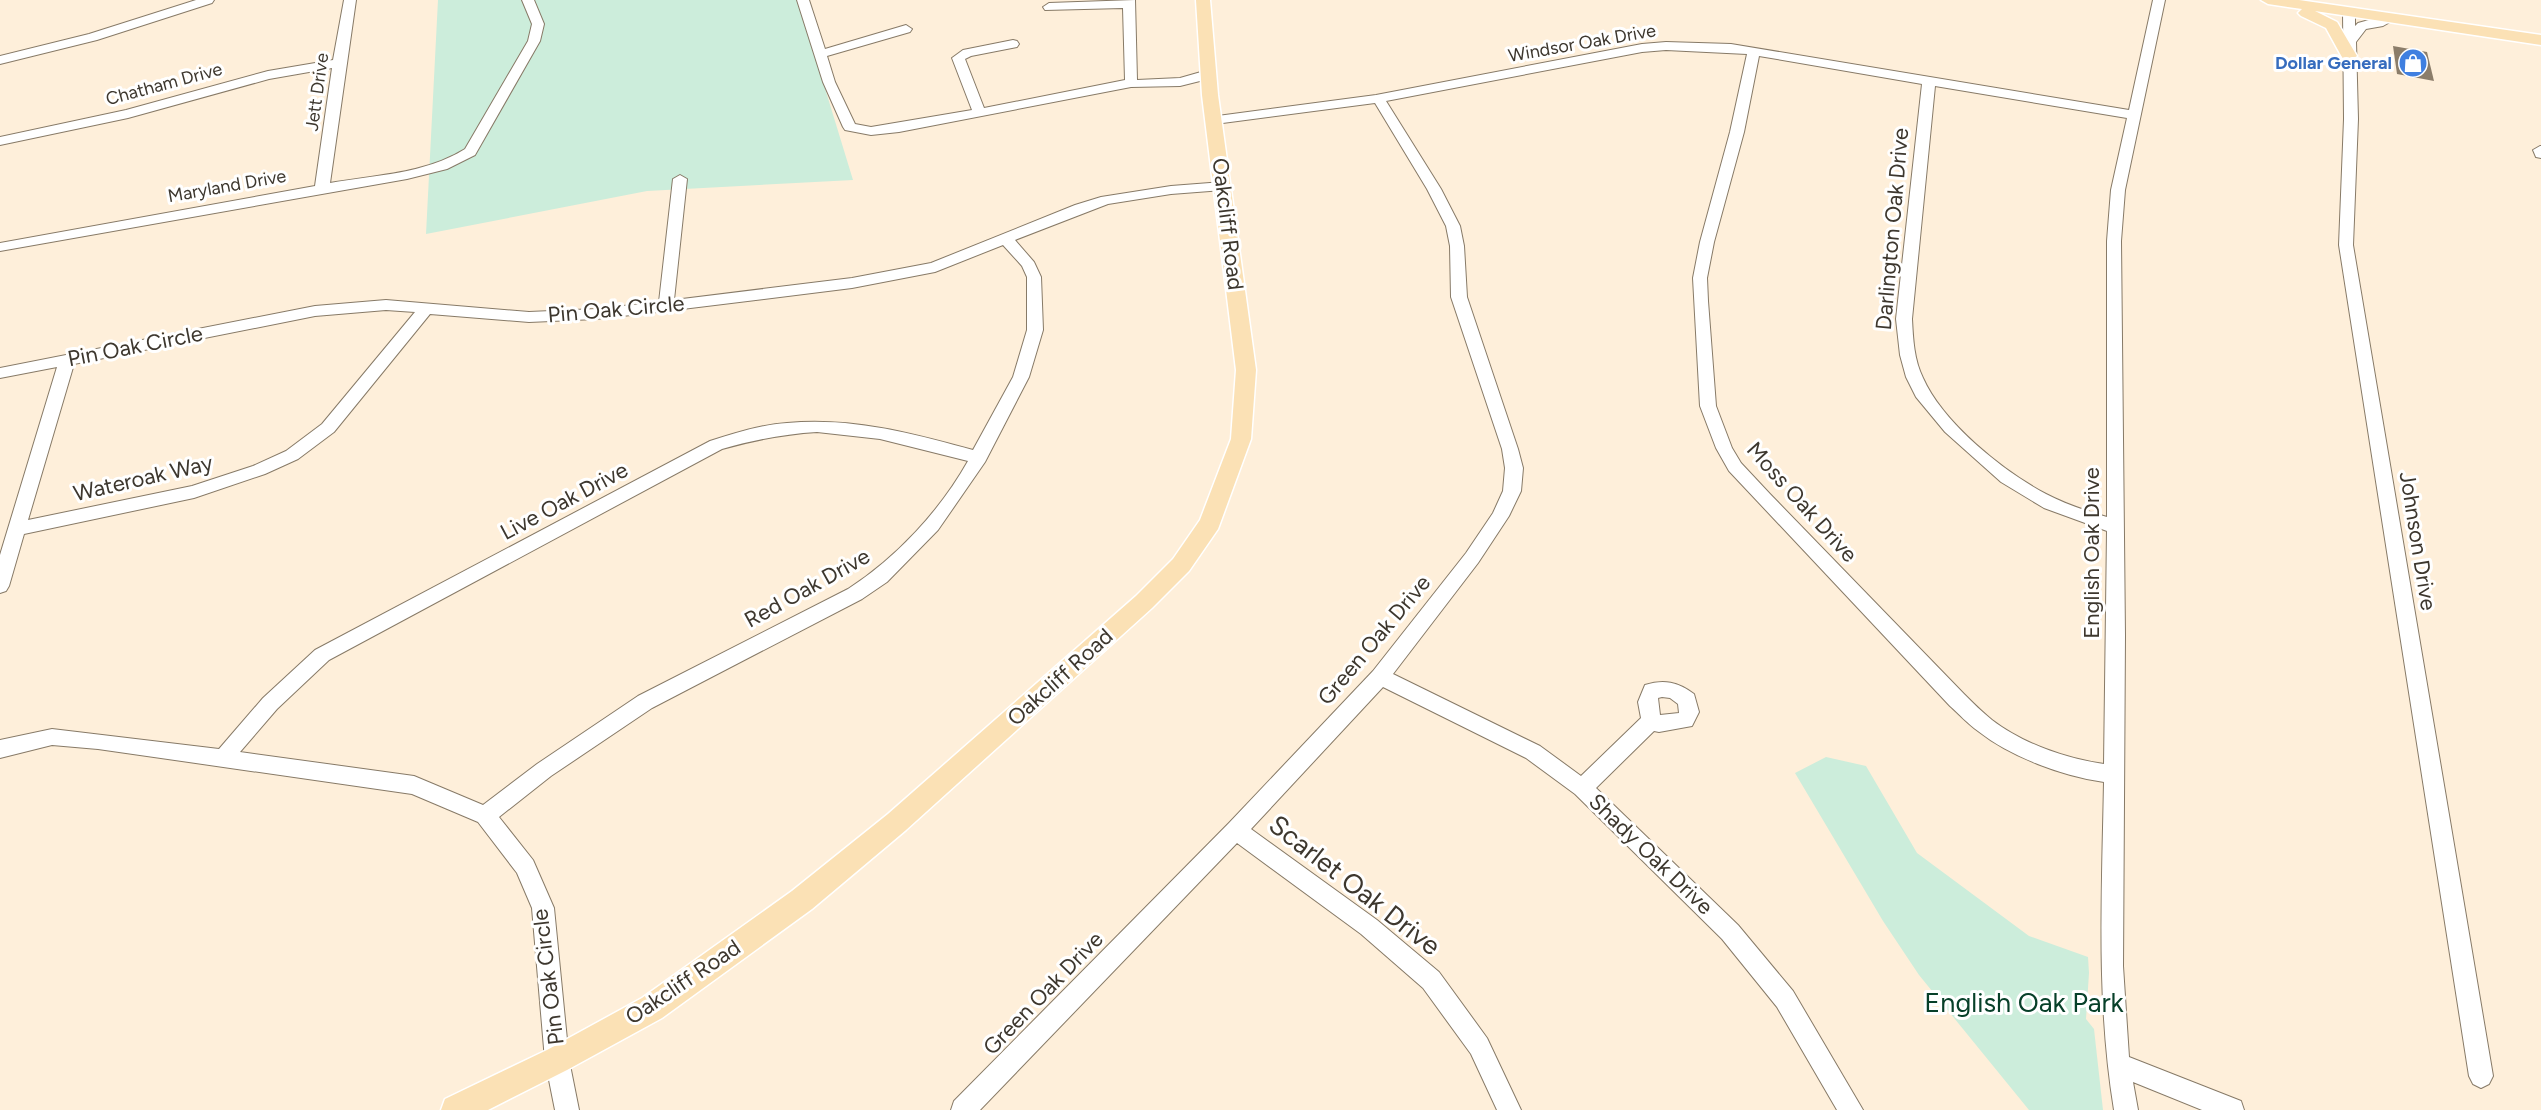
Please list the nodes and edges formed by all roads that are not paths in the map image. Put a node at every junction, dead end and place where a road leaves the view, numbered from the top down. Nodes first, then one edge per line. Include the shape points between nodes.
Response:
1 (208, 0) edge
2 (350, 0) edge
3 (528, 0) edge
4 (803, 0) edge
5 (1203, 0) edge
6 (2159, 0) edge
7 (2261, 0) edge
8 (2268, 0) edge
9 (1129, 2) edge
10 (1049, 7) dead end
11 (2349, 12) junction
12 (2396, 19) junction
13 (906, 29) dead end
14 (2541, 40) edge
15 (1013, 44) dead end
16 (2541, 47) edge
17 (2349, 50) junction
18 (1754, 52) junction
19 (821, 54) junction
20 (0, 60) edge
21 (339, 63) junction
22 (1208, 74) junction
23 (1929, 80) junction
24 (1131, 83) junction
25 (1379, 99) junction
26 (979, 112) junction
27 (2133, 115) junction
28 (1215, 120) junction
29 (0, 141) edge
30 (680, 178) dead end
31 (1223, 186) junction
32 (322, 189) junction
33 (1005, 238) junction
34 (0, 247) edge
35 (666, 306) junction
36 (426, 309) junction
37 (67, 359) junction
38 (0, 373) edge
39 (979, 458) junction
40 (2114, 526) junction
41 (17, 530) junction
42 (0, 586) edge
43 (1380, 677) junction
44 (1652, 720) dead end
45 (0, 749) edge
46 (224, 759) junction
47 (2113, 774) junction
48 (1582, 788) junction
49 (485, 816) junction
50 (1236, 830) junction
51 (557, 1060) junction
52 (2118, 1064) junction
53 (2481, 1076) dead end
54 (456, 1110) edge
55 (567, 1110) edge
56 (963, 1110) edge
57 (1508, 1110) edge
58 (1851, 1110) edge
59 (2126, 1110) edge
60 (2232, 1110) edge

1 - 20 street via 93,37
2 - 21 street, Jett Drive
3 - 32 street, Maryland Drive via 538,24 534,41 470,152 449,165
4 - 19 street
5 - 22 main road, Oakcliff Road
6 - 27 street, English Oak Drive
7 - 17 main road via 2314,15 2332,25
8 - 11 main road
9 - 10 street
9 - 24 street
11 - 12 main road
11 - 17 street, Johnson Drive
12 - 14 main road
12 - 16 main road via 2418,28
12 - 17 street via 2362,26
13 - 19 street
15 - 26 street via 958,58
17 - 53 street, Johnson Drive via 2351,119 2346,245
18 - 23 street, Windsor Oak Drive
18 - 25 street, Windsor Oak Drive via 1703,46 1642,48
18 - 47 street, Moss Oak Drive via 1700,278 1708,406 1724,448 1735,467 1764,498 1986,726 2064,763
19 - 26 street via 850,127 871,131 899,128
21 - 29 street, Chatham Drive via 257,78 128,114
21 - 32 street, Jett Drive
22 - 24 street via 1149,84
22 - 28 main road, Oakcliff Road
23 - 27 street, Windsor Oak Drive
23 - 40 street, Darlington Oak Drive via 1904,319 1905,351 1914,380 1936,411 1998,469 2038,498 2070,513
24 - 26 street
25 - 28 street, Windsor Oak Drive
25 - 43 street, Green Oak Drive via 1453,226 1459,297 1514,468 1512,491 1500,516
27 - 40 street, English Oak Drive via 2118,190 2114,241
28 - 31 main road, Oakcliff Road
30 - 35 street
31 - 33 street, Pin Oak Circle via 1106,200
31 - 51 main road, Oakcliff Road via 1246,370 1242,429 1210,523 1181,565 897,822 802,900 652,1008
32 - 34 street, Maryland Drive
33 - 35 street, Pin Oak Circle via 935,267 891,276
33 - 39 street, Red Oak Drive via 1029,265 1034,277 1035,330 1021,377
35 - 36 street, Pin Oak Circle via 529,317
36 - 37 street, Pin Oak Circle via 386,305 315,311
36 - 41 street, Wateroak Way via 328,428 292,455 194,492
37 - 38 street, Pin Oak Circle
37 - 41 street
39 - 46 street, Live Oak Drive via 909,438 830,425 769,430 717,445 322,655 253,719
39 - 49 street, Red Oak Drive via 932,525 881,577 645,702 544,770
40 - 47 street, English Oak Drive
41 - 42 street
43 - 48 street, Shady Oak Drive via 1533,752
43 - 50 street, Green Oak Drive
44 - 48 street
45 - 46 street, Pin Oak Circle via 52,737
46 - 49 street, Pin Oak Circle via 414,785
47 - 52 street, English Oak Drive via 2112,966
48 - 58 street, Shady Oak Drive via 1730,932 1785,999
49 - 51 street, Pin Oak Circle via 525,867 543,908
50 - 56 street, Green Oak Drive
50 - 57 street, Scarlet Oak Drive via 1369,927 1431,980 1479,1046
51 - 54 main road, Oakcliff Road
51 - 55 street, Pin Oak Circle
52 - 59 street, English Oak Drive
52 - 60 street

